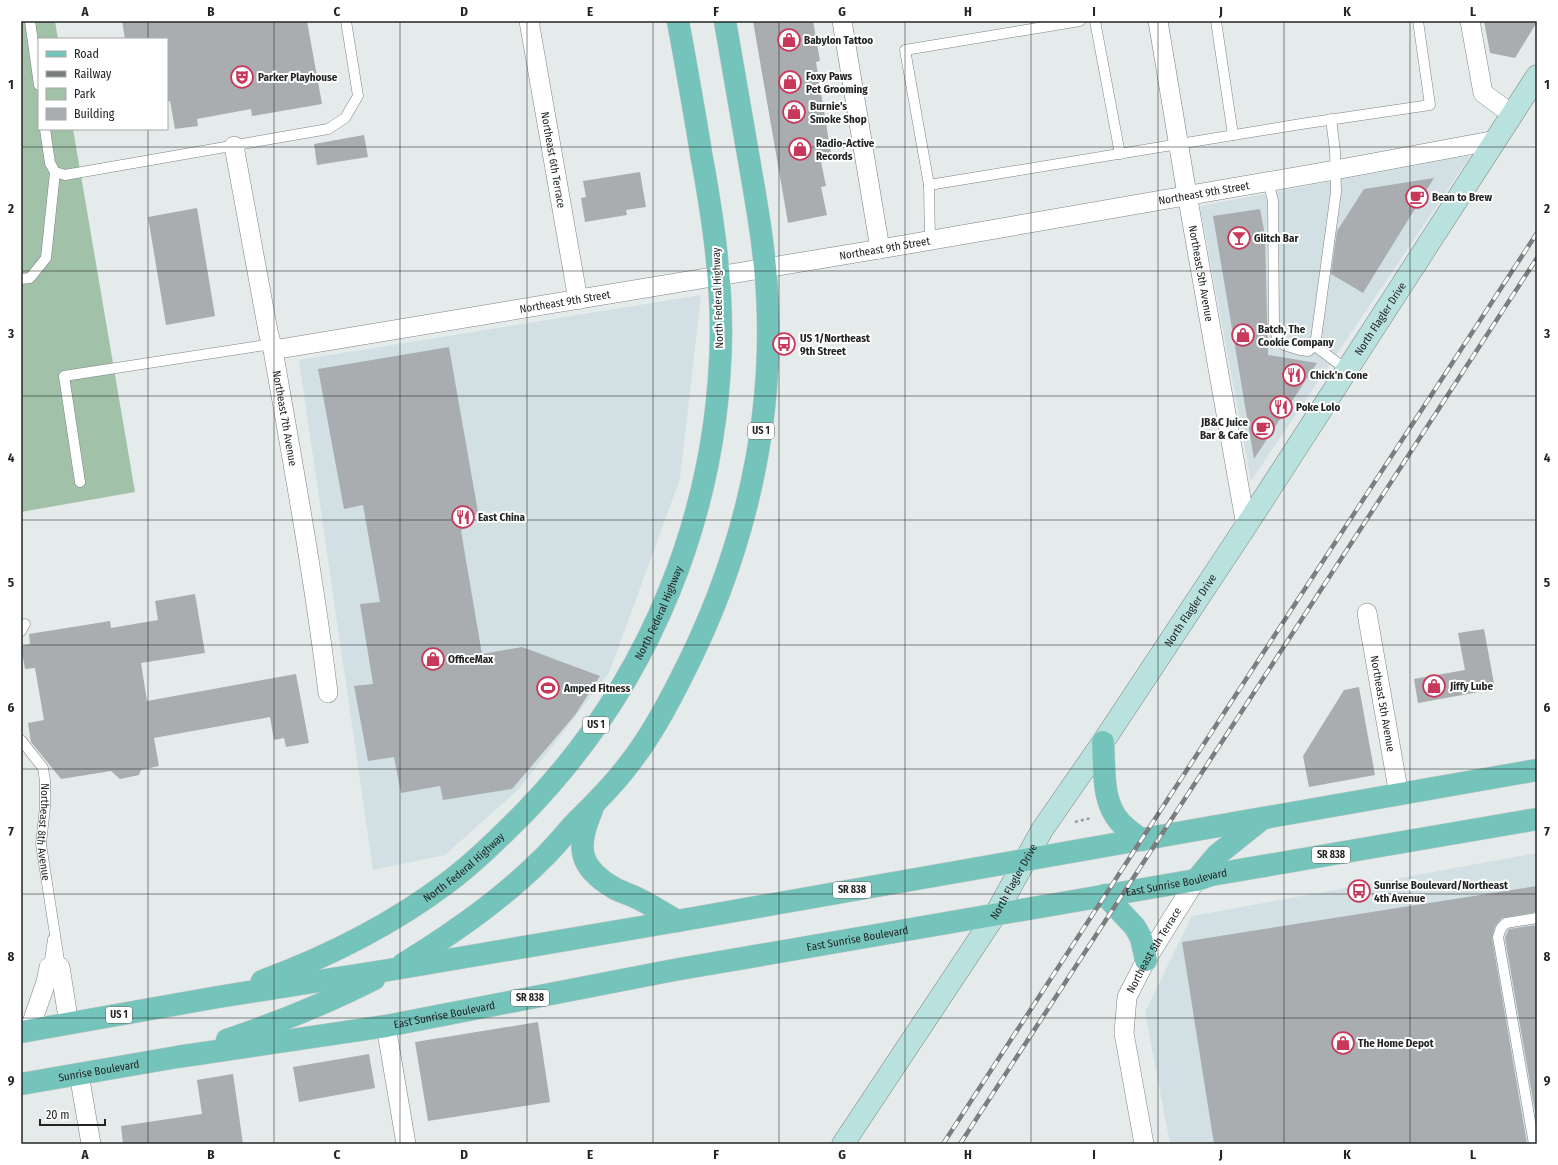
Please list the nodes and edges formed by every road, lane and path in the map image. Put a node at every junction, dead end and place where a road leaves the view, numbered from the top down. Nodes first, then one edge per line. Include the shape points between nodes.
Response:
1 (30, 21) edge
2 (346, 21) edge
3 (529, 21) edge
4 (678, 21) edge
5 (725, 21) edge
6 (842, 21) edge
7 (1080, 21) edge
8 (1094, 21) edge
9 (1158, 21) edge
10 (1216, 21) edge
11 (1418, 21) edge
12 (1470, 21) edge
13 (1537, 76) edge
14 (38, 78) edge
15 (1513, 115) junction
16 (1331, 119) junction
17 (45, 130) edge
18 (1233, 135) junction
19 (1496, 140) junction
20 (1178, 144) junction
21 (234, 146) junction
22 (1120, 154) junction
23 (1335, 170) junction
24 (55, 172) junction
25 (1268, 181) junction
26 (929, 185) junction
27 (1187, 194) junction
28 (930, 240) junction
29 (880, 249) junction
30 (765, 268) junction
31 (719, 275) junction
32 (21, 279) edge
33 (578, 300) junction
34 (1315, 346) junction
35 (273, 347) junction
36 (1347, 370) junction
37 (80, 482) dead end
38 (1246, 526) junction
39 (1367, 613) dead end
40 (328, 693) dead end
41 (21, 740) edge
42 (1103, 742) junction
43 (1537, 770) edge
44 (1400, 795) junction
45 (595, 803) junction
46 (1093, 817) dead end
47 (1537, 818) edge
48 (1263, 819) junction
49 (1072, 822) dead end
50 (1142, 840) junction
51 (1026, 860) junction
52 (1196, 880) junction
53 (1105, 896) junction
54 (995, 915) junction
55 (1537, 918) edge
56 (677, 921) junction
57 (1146, 960) junction
58 (54, 967) junction
59 (395, 969) junction
60 (218, 997) junction
61 (69, 1024) junction
62 (386, 1026) junction
63 (25, 1031) edge
64 (177, 1058) junction
65 (79, 1074) junction
66 (21, 1084) edge
67 (1533, 1119) edge
68 (91, 1144) edge
69 (406, 1144) edge
70 (843, 1144) edge
71 (1144, 1144) edge
72 (1534, 1144) edge

1 - 14 lane
2 - 21 lane via 358,96 345,118 328,129
3 - 33 street, Northeast 6th Terrace
4 - 31 main road, North Federal Highway / US 1 via 714,228
5 - 30 main road, US 1 via 758,212
6 - 29 street
7 - 26 lane via 905,50
8 - 22 lane
9 - 20 street, Northeast 5th Avenue
10 - 18 lane
11 - 16 lane via 1430,105
12 - 15 street via 1483,93
13 - 15 street, North Flagler Drive
15 - 19 street, North Flagler Drive
16 - 18 lane
16 - 23 lane
17 - 24 lane via 50,163
18 - 20 lane
19 - 23 street, Northeast 9th Street
19 - 36 street, North Flagler Drive
20 - 22 lane
20 - 27 street, Northeast 5th Avenue
21 - 24 lane via 65,175
21 - 35 street, Northeast 7th Avenue
22 - 26 lane
23 - 25 street, Northeast 9th Street
23 - 34 lane via 1336,192
24 - 32 lane via 46,258 30,278
25 - 27 street, Northeast 9th Street
25 - 34 lane via 1273,201 1274,328 1277,338 1284,345 1308,351
26 - 28 lane
27 - 28 street, Northeast 9th Street
27 - 38 street, Northeast 5th Avenue
28 - 29 street, Northeast 9th Street
29 - 30 street, Northeast 9th Street
30 - 31 street, Northeast 9th Street
30 - 45 main road, US 1 via 768,315 761,430 754,473 730,563 698,642 653,729 630,764
31 - 33 street, Northeast 9th Street
31 - 60 main road, North Federal Highway / US 1 via 721,332 718,383 713,435 703,486 670,590 638,660 584,743 544,792 499,839 447,882 391,920 338,949
33 - 35 street, Northeast 9th Street
34 - 36 lane
35 - 37 lane via 64,376
35 - 40 street, Northeast 7th Avenue
36 - 38 street, North Flagler Drive
38 - 42 street, North Flagler Drive
39 - 44 street, Northeast 5th Avenue
41 - 58 lane, Northeast 8th Avenue via 43,768 45,781 41,844 54,931
42 - 50 main road via 1106,794 1111,808 1120,822
42 - 51 street, North Flagler Drive via 1042,830
43 - 44 main road, SR 838
44 - 48 main road, SR 838
45 - 56 main road via 581,843 583,858 590,869 614,888
45 - 59 main road, US 1 via 512,887 473,918
46 - 49 path
47 - 52 main road, East Sunrise Boulevard / SR 838 via 1211,875
48 - 50 main road, SR 838
48 - 52 main road via 1217,855
50 - 51 main road, SR 838
51 - 54 street, North Flagler Drive
51 - 56 main road, SR 838
52 - 53 main road, East Sunrise Boulevard / SR 838
52 - 57 street, Northeast 5th Terrace
53 - 54 main road, East Sunrise Boulevard / SR 838
53 - 57 main road via 1135,927 1141,938
54 - 62 main road, East Sunrise Boulevard / SR 838 via 674,970
54 - 70 street, North Flagler Drive
55 - 67 lane via 1506,923 1498,937
56 - 59 main road, SR 838
57 - 71 street, Northeast 5th Terrace via 1127,997 1124,1033
58 - 61 street, Northeast 8th Avenue
58 - 63 street, Northeast 8th Avenue
59 - 60 main road, SR 838
59 - 64 main road via 345,994
60 - 61 main road, US 1
61 - 63 main road, US 1
62 - 64 main road, East Sunrise Boulevard / SR 838
62 - 69 street
64 - 65 main road, Sunrise Boulevard
65 - 66 main road, Sunrise Boulevard
65 - 68 street
67 - 72 lane

